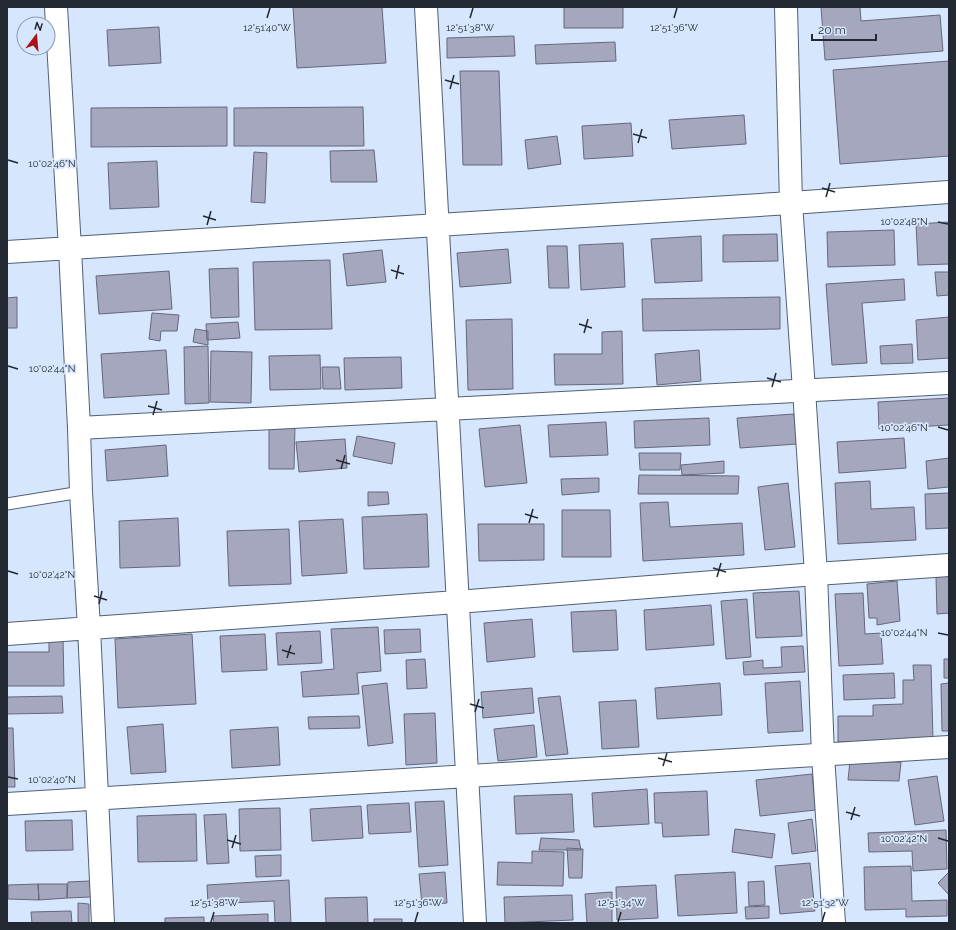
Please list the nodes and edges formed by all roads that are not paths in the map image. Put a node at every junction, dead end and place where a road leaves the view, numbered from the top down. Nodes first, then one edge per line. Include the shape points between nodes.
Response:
1 (56, 7) edge
2 (426, 7) edge
3 (786, 7) edge
4 (949, 192) edge
5 (791, 203) junction
6 (437, 225) junction
7 (70, 249) junction
8 (7, 252) edge
9 (949, 383) edge
10 (804, 390) junction
11 (447, 409) junction
12 (79, 428) junction
13 (81, 492) junction
14 (7, 504) edge
15 (949, 565) edge
16 (816, 574) junction
17 (458, 602) junction
18 (89, 628) junction
19 (7, 634) edge
20 (949, 747) edge
21 (823, 755) junction
22 (467, 776) junction
23 (97, 798) junction
24 (7, 804) edge
25 (103, 923) edge
26 (475, 923) edge
27 (834, 923) edge

1 - 7 street
2 - 6 street
3 - 5 street
4 - 5 street
5 - 6 street
5 - 10 street
6 - 7 street
6 - 11 street
7 - 8 street
7 - 12 street
9 - 10 street
10 - 11 street
10 - 16 street
11 - 12 street
11 - 17 street
12 - 13 street
13 - 14 lane
13 - 18 street
15 - 16 street
16 - 17 street
16 - 21 street
17 - 18 street
17 - 22 street
18 - 19 street
18 - 23 street
20 - 21 street
21 - 22 street
21 - 27 street
22 - 23 street
22 - 26 street
23 - 24 street
23 - 25 street

